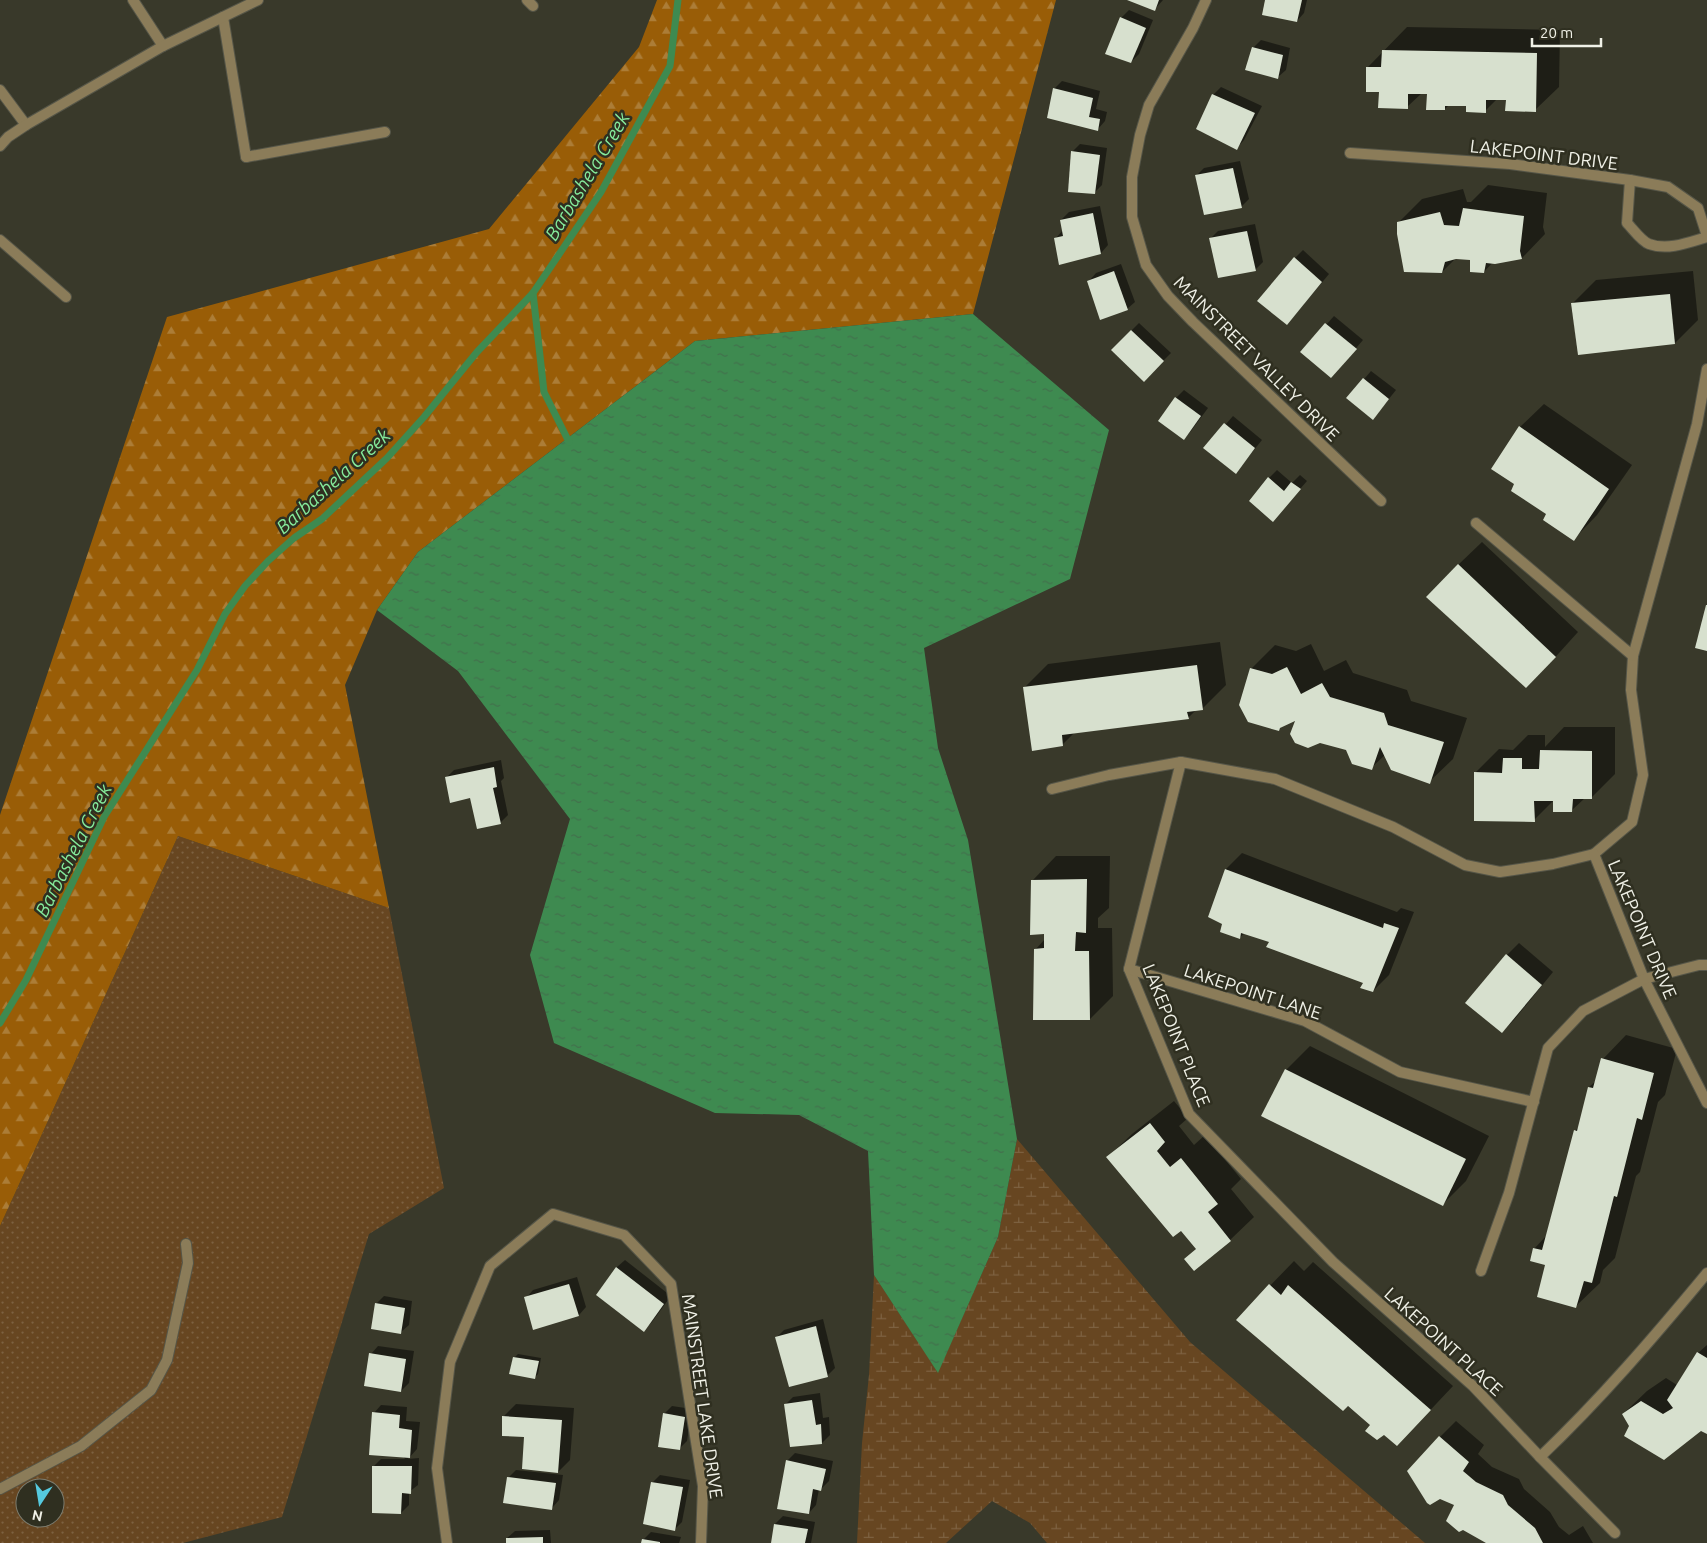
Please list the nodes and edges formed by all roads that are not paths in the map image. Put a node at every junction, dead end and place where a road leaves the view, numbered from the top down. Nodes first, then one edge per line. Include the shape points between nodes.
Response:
1 (133, 0) edge
2 (258, 0) edge
3 (1206, 0) edge
4 (223, 17) junction
5 (163, 46) junction
6 (0, 90) edge
7 (26, 125) junction
8 (386, 132) dead end
9 (0, 146) edge
10 (1350, 153) dead end
11 (1630, 180) junction
12 (1707, 237) edge
13 (0, 240) edge
14 (66, 297) dead end
15 (1707, 369) edge
16 (1704, 406) edge
17 (1381, 502) dead end
18 (1476, 523) dead end
19 (1633, 656) junction
20 (1181, 762) junction
21 (1052, 789) dead end
22 (1594, 854) junction
23 (1707, 965) edge
24 (1129, 969) junction
25 (1644, 979) junction
26 (1534, 1102) junction
27 (1707, 1104) edge
28 (186, 1244) dead end
29 (1481, 1272) dead end
30 (1707, 1273) edge
31 (1540, 1457) junction
32 (0, 1489) edge
33 (1615, 1533) dead end
34 (447, 1543) edge
35 (701, 1543) edge

1 - 5 street
2 - 4 street
3 - 17 street, MAINSTREET VALLEY DRIVE via 1149,105 1140,135 1132,177 1132,217 1146,265 1168,296 1193,322
4 - 5 street
4 - 8 street via 246,157
5 - 7 street
6 - 7 street
7 - 9 street
10 - 11 street, LAKEPOINT DRIVE via 1510,164
11 - 12 street, LAKEPOINT DRIVE via 1668,187 1698,208
11 - 12 street via 1626,223 1648,244 1684,244
13 - 14 street
15 - 16 street, LAKEPOINT DRIVE
16 - 19 street, LAKEPOINT DRIVE
18 - 19 street
19 - 22 street, LAKEPOINT DRIVE via 1631,690 1643,775 1632,822
20 - 21 street
20 - 22 street via 1275,779 1394,827 1465,865 1500,872
20 - 24 street, LAKEPOINT PLACE
22 - 25 street, LAKEPOINT DRIVE
23 - 25 street
24 - 26 street, LAKEPOINT LANE via 1305,1021 1400,1072
24 - 31 street, LAKEPOINT PLACE via 1189,1114 1332,1262 1473,1386
25 - 26 street via 1583,1011 1548,1048
25 - 27 street, LAKEPOINT DRIVE
26 - 29 street via 1509,1193
28 - 32 street via 188,1263 167,1360 151,1390 81,1446
30 - 31 street via 1668,1321
31 - 33 street, LAKEPOINT PLACE
34 - 35 street, MAINSTREET LAKE DRIVE via 437,1468 450,1362 490,1266 553,1214 624,1235 671,1284 703,1486

